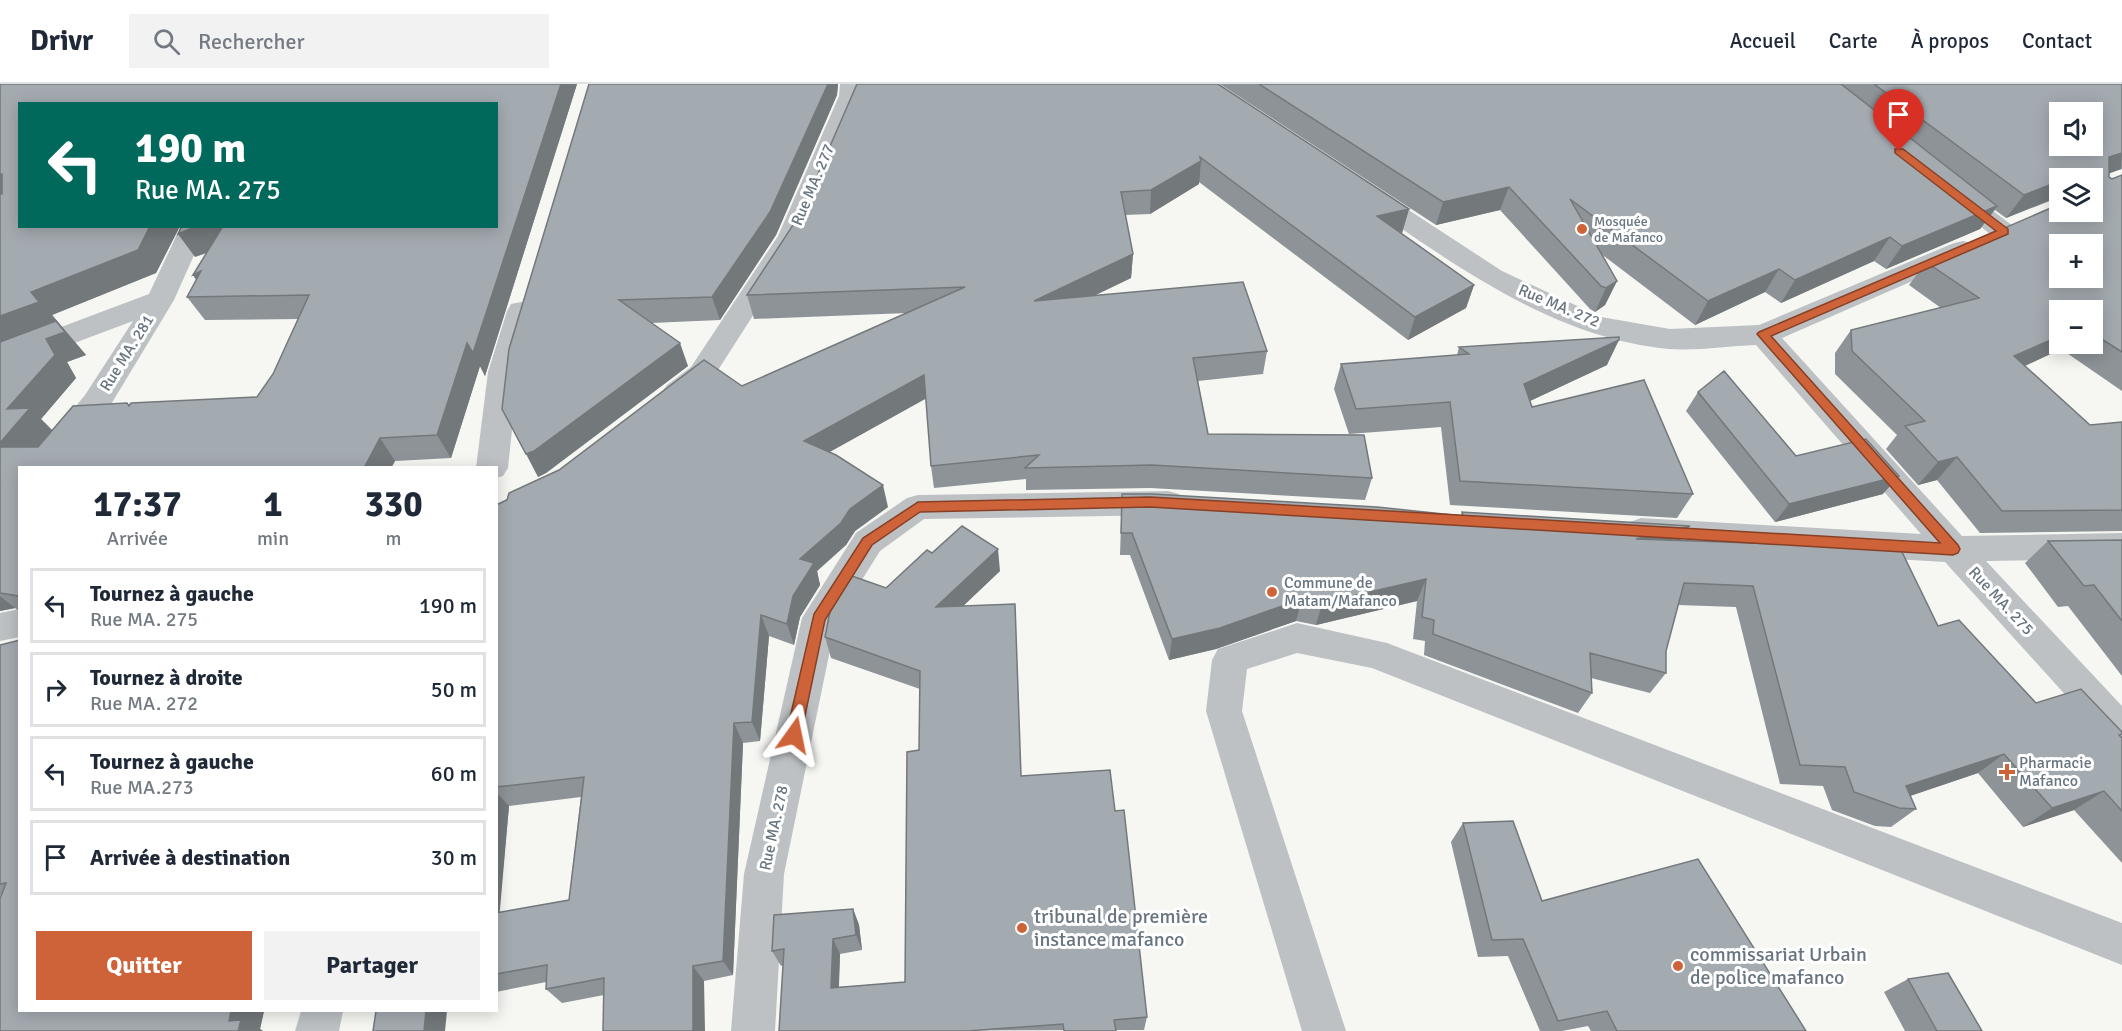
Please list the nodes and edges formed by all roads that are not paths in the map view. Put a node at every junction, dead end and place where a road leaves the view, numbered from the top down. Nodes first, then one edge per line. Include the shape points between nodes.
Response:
1 (851, 84) edge
2 (1931, 176) edge
3 (1346, 180) edge
4 (193, 228) edge
5 (530, 284) edge
6 (160, 300) junction
7 (1763, 334) junction
8 (0, 361) edge
9 (656, 408) edge
10 (43, 466) edge
11 (492, 466) edge
12 (1197, 505) edge
13 (1611, 529) edge
14 (2122, 546) edge
15 (1953, 549) junction
16 (18, 623) edge
17 (0, 627) edge
18 (2122, 730) edge
19 (2122, 944) edge
20 (322, 1012) edge
21 (317, 1031) edge
22 (753, 1031) edge
23 (1324, 1031) edge

1 - 9 street, Rue MA. 277 via 851,96 791,236 701,374
2 - 7 street, Rue MA. 272 via 2013,228
3 - 7 street, Rue MA. 272 via 1492,277 1595,325 1670,339
4 - 6 street, Rue MA. 281
5 - 11 street via 503,372
6 - 8 street
6 - 10 street, Rue MA. 281 via 96,403
7 - 15 street, Rue MA. 275
12 - 22 street, Rue MA. 278 via 1150,502 918,507 867,542 819,618 764,874
13 - 15 street
14 - 15 street
15 - 18 street, Rue MA. 275
16 - 17 street
19 - 23 street via 1375,654 1297,638 1230,660 1224,711
20 - 21 street

